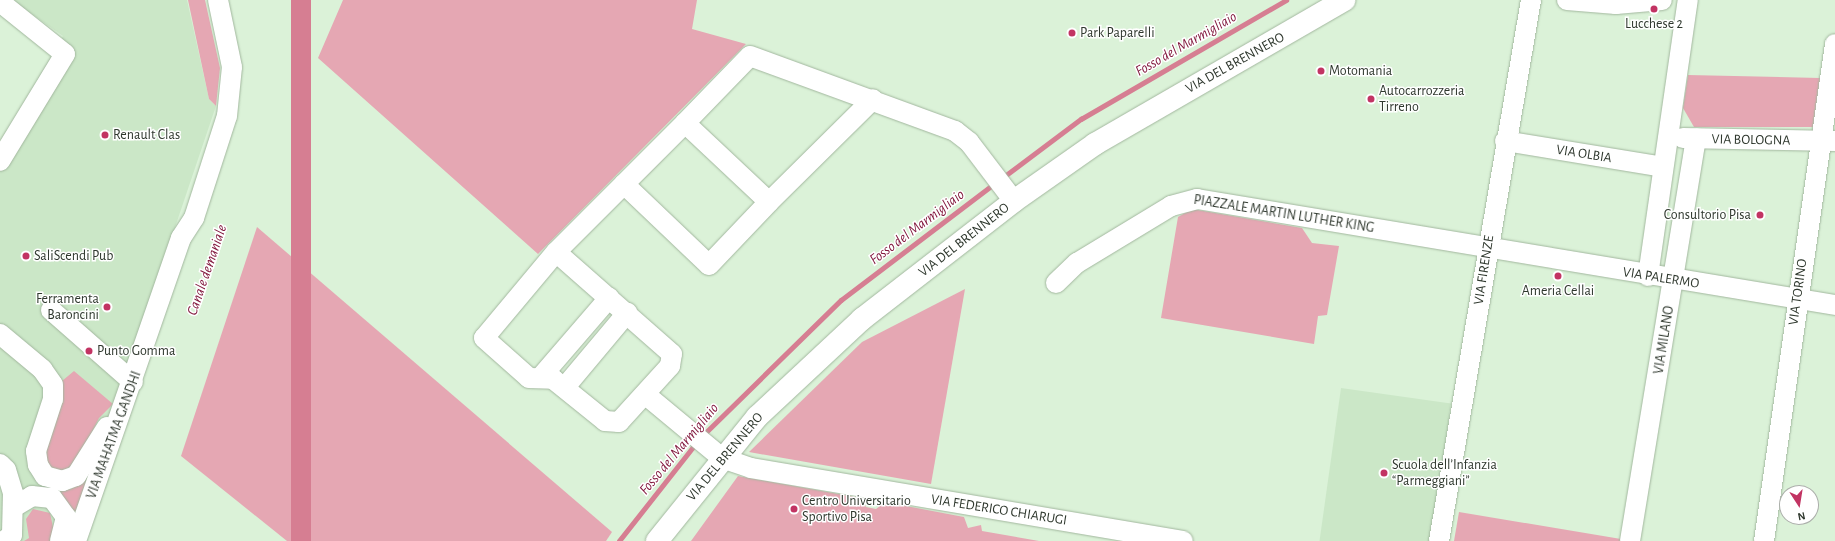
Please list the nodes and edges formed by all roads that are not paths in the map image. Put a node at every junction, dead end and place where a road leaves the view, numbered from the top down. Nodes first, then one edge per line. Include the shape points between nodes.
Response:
1 (218, 0) edge
2 (1531, 0) edge
3 (1568, 0) edge
4 (1662, 0) edge
5 (1688, 0) edge
6 (0, 2) edge
7 (1335, 3) edge
8 (1835, 44) edge
9 (873, 99) junction
10 (685, 123) junction
11 (1668, 138) junction
12 (1696, 138) junction
13 (1505, 141) junction
14 (1828, 141) edge
15 (0, 161) edge
16 (1663, 167) junction
17 (624, 184) junction
18 (1004, 187) junction
19 (770, 202) junction
20 (194, 218) junction
21 (1487, 248) junction
22 (556, 252) junction
23 (1648, 276) junction
24 (1674, 280) junction
25 (1056, 282) dead end
26 (609, 298) junction
27 (1797, 299) junction
28 (1835, 305) edge
29 (51, 310) dead end
30 (627, 313) junction
31 (0, 334) edge
32 (540, 378) junction
33 (133, 382) junction
34 (565, 387) junction
35 (646, 395) junction
36 (122, 414) junction
37 (716, 454) junction
38 (0, 464) edge
39 (14, 507) junction
40 (4, 541) edge
41 (60, 541) edge
42 (76, 541) edge
43 (89, 541) edge
44 (657, 541) edge
45 (1183, 541) edge
46 (1439, 541) edge
47 (1630, 541) edge
48 (1764, 541) edge

1 - 20 street, VIA MAHATMA GANDHI via 230,56 231,95 224,127
2 - 13 street, VIA FIRENZE
3 - 4 street via 1600,4
5 - 11 street
6 - 15 street via 65,54
7 - 18 main road, VIA DEL BRENNERO via 1127,124
8 - 14 street, VIA TORINO
9 - 10 street via 750,56
9 - 18 street via 955,131
9 - 19 street
10 - 17 street
10 - 19 street
11 - 12 street, VIA BOLOGNA
11 - 16 street
12 - 14 street, VIA BOLOGNA
12 - 24 street, VIA MILANO
13 - 16 street, VIA OLBIA
13 - 21 street, VIA FIRENZE
14 - 27 street, VIA TORINO
16 - 23 street
17 - 19 street via 709,265
17 - 22 street
18 - 37 main road, VIA DEL BRENNERO
20 - 33 street, VIA MAHATMA GANDHI via 181,238
20 - 43 street, VIA MAHATMA GANDHI via 193,241
21 - 23 street, VIA PALERMO
21 - 25 street, PIAZZALE MARTIN LUTHER KING via 1186,199 1077,263
21 - 46 street, VIA FIRENZE
22 - 26 street
22 - 32 street via 484,338 529,378
23 - 24 street, VIA PALERMO
24 - 27 street, VIA PALERMO
24 - 47 street, VIA MILANO
26 - 30 street
26 - 32 street
27 - 28 street, VIA PALERMO
27 - 48 street, VIA TORINO
29 - 33 street
30 - 34 street
30 - 35 street via 672,354 670,366
31 - 36 street via 42,369 53,385 53,398 36,451 38,465 45,476 62,481 76,476 102,432
32 - 34 street via 553,379
33 - 36 street, VIA MAHATMA GANDHI
34 - 35 street via 605,421 613,422 626,417
35 - 37 street
36 - 42 street, VIA MAHATMA GANDHI
37 - 44 main road, VIA DEL BRENNERO
37 - 45 street, VIA FEDERICO CHIARUGI via 751,468 808,479
38 - 39 street via 12,484
39 - 40 street via 12,535
39 - 41 street via 32,496 52,498 66,517

